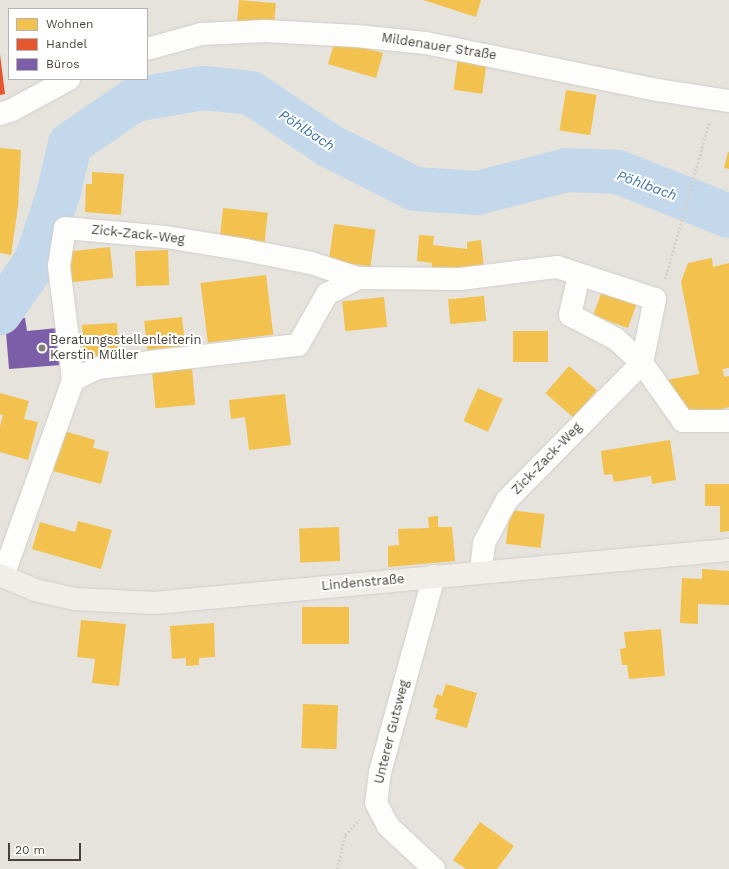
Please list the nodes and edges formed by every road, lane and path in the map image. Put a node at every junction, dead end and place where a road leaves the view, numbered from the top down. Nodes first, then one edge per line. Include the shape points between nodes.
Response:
1 (148, 49) edge
2 (67, 80) edge
3 (722, 99) edge
4 (0, 114) edge
5 (579, 275) junction
6 (358, 278) junction
7 (655, 299) junction
8 (642, 363) junction
9 (73, 380) junction
10 (729, 421) edge
11 (729, 550) edge
12 (481, 572) junction
13 (1, 576) edge
14 (434, 576) junction
15 (376, 803) junction
16 (337, 869) edge
17 (434, 869) edge

1 - 3 street, Mildenauer Straße via 201,34 266,31 356,36 426,43 658,90
2 - 4 street
3 - 7 path via 676,234 667,273
5 - 6 street, Zick-Zack-Weg via 557,268 460,279
5 - 7 street, Zick-Zack-Weg
5 - 8 street via 570,316 616,339
6 - 9 street, Zick-Zack-Weg via 327,294 298,345 98,368
6 - 9 street, Zick-Zack-Weg via 311,263 245,250 166,237 65,228 59,266
7 - 8 street
8 - 10 street via 683,420
8 - 12 street, Zick-Zack-Weg via 507,500 484,543
9 - 13 street, Zick-Zack-Weg
11 - 12 main road, Lindenstraße
12 - 14 main road, Lindenstraße
13 - 14 main road, Lindenstraße via 35,590 75,599 154,603
14 - 15 street, Unterer Gutsweg via 380,772
15 - 16 path via 345,834
15 - 17 street, Unterer Gutsweg via 388,826

